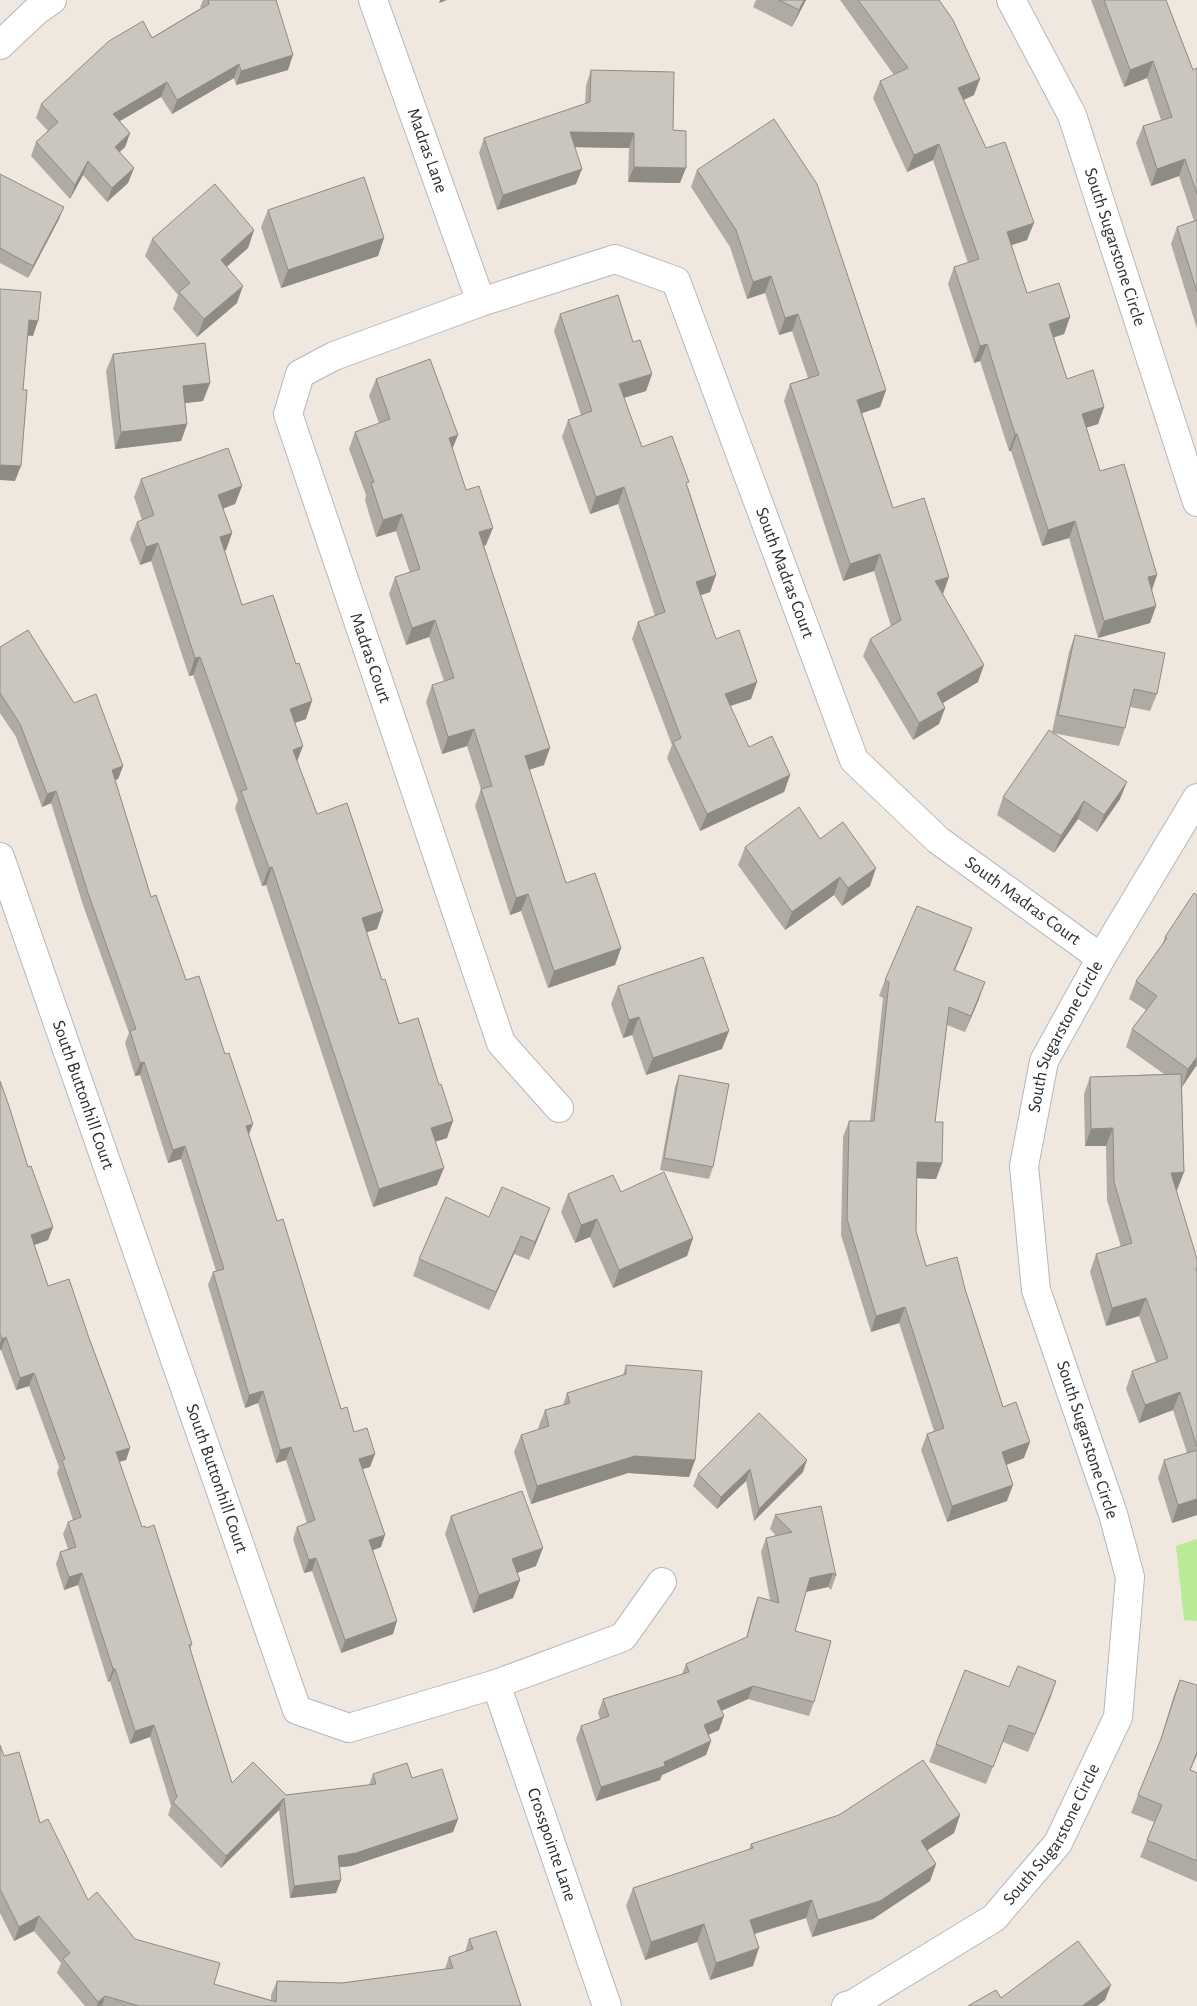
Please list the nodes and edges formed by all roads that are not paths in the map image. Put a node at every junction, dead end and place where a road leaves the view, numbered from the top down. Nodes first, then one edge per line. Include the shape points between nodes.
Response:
1 (52, 0) edge
2 (373, 0) edge
3 (1011, 0) edge
4 (0, 45) edge
5 (481, 302) junction
6 (1197, 502) edge
7 (1197, 798) edge
8 (0, 857) edge
9 (1101, 958) junction
10 (559, 1108) dead end
11 (662, 1582) dead end
12 (496, 1684) junction
13 (851, 2005) edge
14 (607, 2006) edge

1 - 4 street
2 - 5 street, Madras Lane
3 - 6 street, South Sugarstone Circle via 1072,115
5 - 9 street, South Madras Court via 615,259 676,281 854,760 938,840
5 - 10 street, Madras Court via 334,356 300,374 288,414 501,1043
7 - 9 street, South Sugarstone Circle
8 - 12 street, South Buttonhill Court via 297,1710 350,1728
9 - 13 street, South Sugarstone Circle via 1044,1061 1024,1166 1036,1290 1110,1505 1130,1577 1118,1718 1058,1843 994,1918
11 - 12 street, South Buttonhill Court via 623,1637
12 - 14 street, Crosspointe Lane

